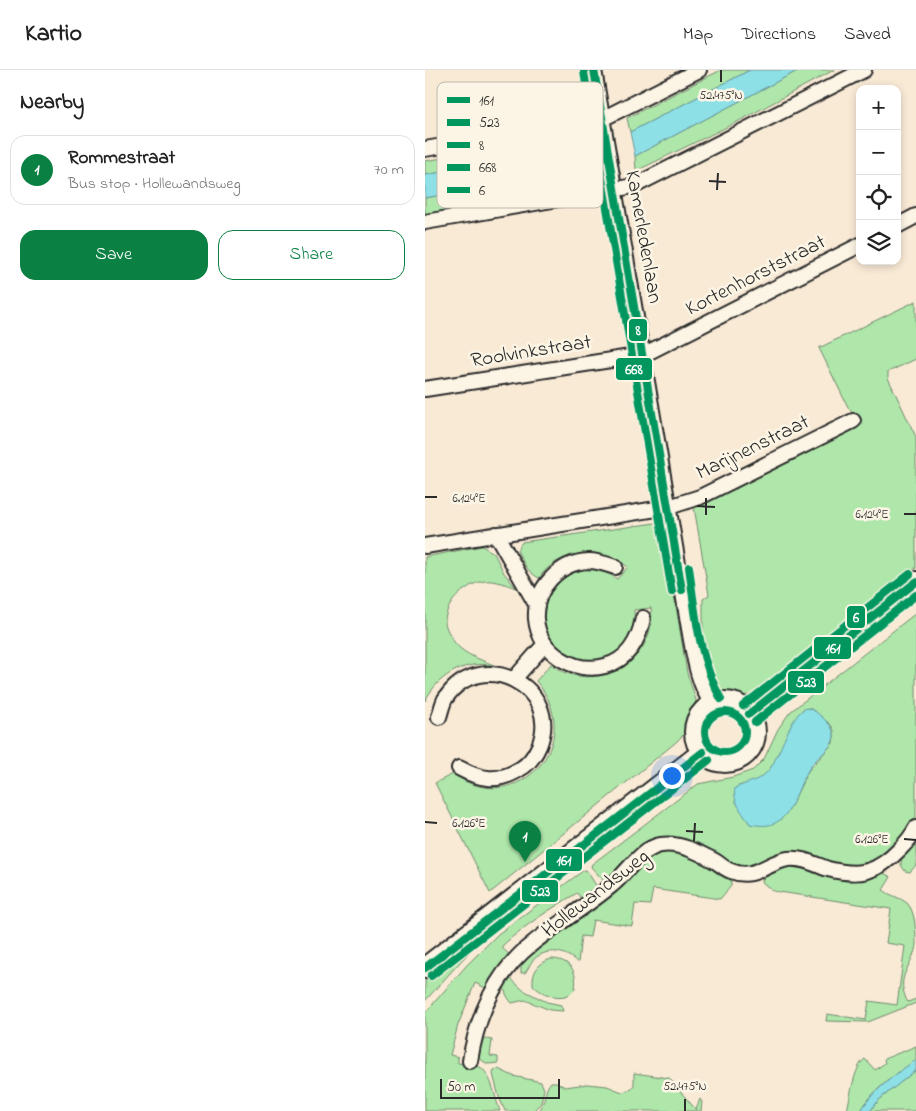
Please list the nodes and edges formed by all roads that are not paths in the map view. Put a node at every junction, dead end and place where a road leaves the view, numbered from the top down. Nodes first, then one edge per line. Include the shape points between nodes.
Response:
1 (699, 70) edge
2 (863, 70) edge
3 (603, 118) edge
4 (603, 124) edge
5 (615, 189) junction
6 (603, 191) edge
7 (506, 208) edge
8 (916, 216) edge
9 (425, 222) edge
10 (901, 224) edge
11 (856, 247) edge
12 (643, 355) junction
13 (425, 389) edge
14 (853, 421) dead end
15 (669, 507) junction
16 (496, 534) junction
17 (425, 546) edge
18 (615, 568) dead end
19 (916, 582) edge
20 (537, 606) junction
21 (643, 618) dead end
22 (545, 644) junction
23 (514, 679) junction
24 (712, 704) junction
25 (749, 714) junction
26 (439, 717) dead end
27 (703, 752) junction
28 (459, 768) dead end
29 (916, 828) edge
30 (425, 968) edge
31 (469, 1061) dead end

1 - 3 street
2 - 5 street via 634,186
4 - 5 street, Kamerledenlaan
5 - 6 street
5 - 12 street, Kamerledenlaan
7 - 9 street
8 - 10 street
11 - 12 street, Kortenhorststraat
12 - 13 street, Roolvinkstraat
12 - 15 street, Kamerledenlaan
14 - 15 street, Marijnenstraat via 699,497
15 - 16 street, Marijnenstraat
15 - 24 street, Kamerledenlaan via 696,664
16 - 17 street, Marijnenstraat
16 - 20 street
18 - 20 street via 590,561 564,568 543,588
19 - 25 main road
20 - 22 street via 538,630
21 - 22 street via 641,630 631,648 617,661 597,668 580,668 567,663
22 - 23 street
23 - 26 street via 497,674 479,674 466,679 444,701
23 - 28 street via 536,699 541,710 542,738 535,754 524,767 496,779 475,776
24 - 25 main road via 732,702
24 - 27 main road via 704,710 695,726 695,736
25 - 27 main road via 754,724 754,735 744,755 721,762
27 - 30 main road
29 - 31 street, Hollewandsweg via 888,860 863,873 843,872 790,858 756,873 742,874 707,856 680,847 667,844 652,848 620,879 533,943 510,966 484,1008

